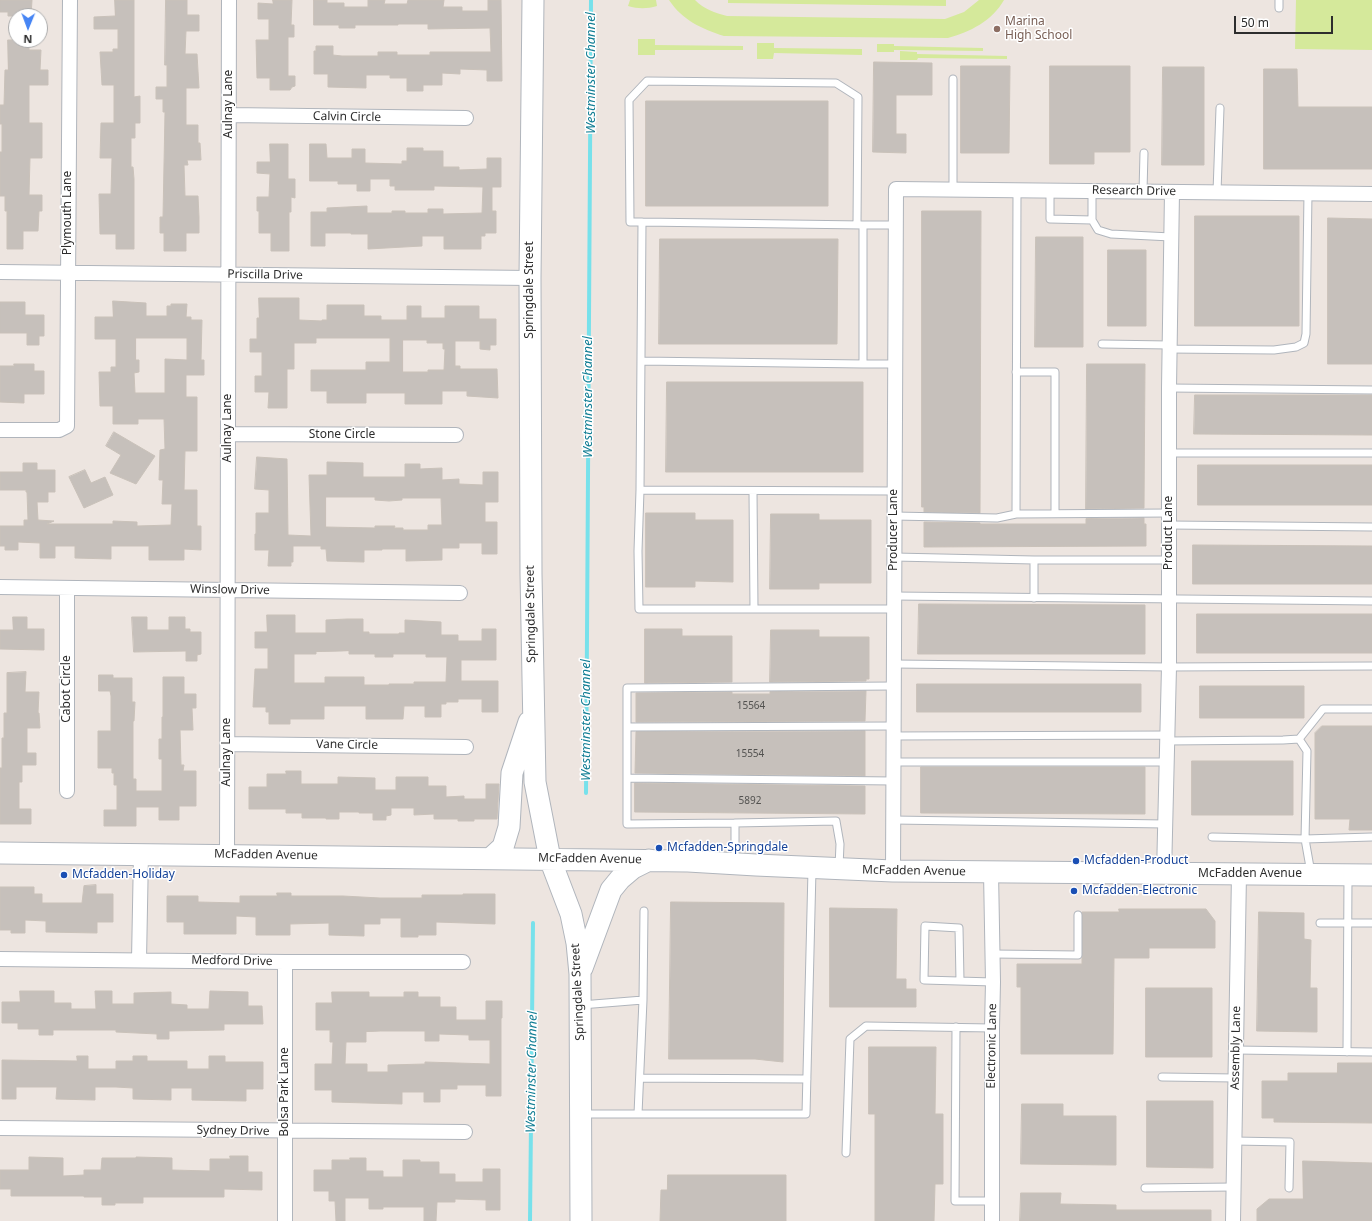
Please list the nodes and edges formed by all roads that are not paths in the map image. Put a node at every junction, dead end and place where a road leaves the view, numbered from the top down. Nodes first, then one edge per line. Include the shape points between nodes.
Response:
1 (70, 0) edge
2 (229, 0) edge
3 (533, 0) edge
4 (1279, 0) edge
5 (1279, 8) dead end
6 (953, 79) dead end
7 (1220, 108) dead end
8 (229, 115) junction
9 (466, 118) dead end
10 (1144, 153) dead end
11 (896, 189) joint
12 (954, 190) junction
13 (1017, 190) junction
14 (1050, 191) junction
15 (1092, 191) junction
16 (1143, 191) junction
17 (1172, 192) junction
18 (1218, 192) junction
19 (1308, 193) junction
20 (1372, 194) edge
21 (1092, 220) junction
22 (642, 222) junction
23 (860, 225) junction
24 (896, 225) junction
25 (1171, 237) junction
26 (0, 272) edge
27 (68, 272) junction
28 (228, 274) junction
29 (530, 278) junction
30 (1102, 344) dead end
31 (1169, 347) junction
32 (641, 361) junction
33 (863, 364) junction
34 (895, 364) junction
35 (1016, 372) junction
36 (1169, 388) junction
37 (1372, 390) edge
38 (0, 430) edge
39 (228, 434) junction
40 (456, 435) dead end
41 (1169, 453) junction
42 (1372, 453) edge
43 (640, 490) junction
44 (753, 491) junction
45 (895, 491) junction
46 (1055, 513) junction
47 (1016, 514) junction
48 (894, 516) junction
49 (1169, 519) junction
50 (1372, 527) edge
51 (894, 557) junction
52 (1034, 560) junction
53 (1169, 560) junction
54 (0, 587) edge
55 (67, 588) junction
56 (227, 590) junction
57 (460, 593) dead end
58 (1034, 598) junction
59 (1169, 599) junction
60 (1372, 601) edge
61 (894, 603) junction
62 (754, 609) junction
63 (894, 664) junction
64 (1372, 666) edge
65 (1169, 667) junction
66 (894, 686) junction
67 (533, 708) junction
68 (1372, 709) edge
69 (627, 727) junction
70 (893, 731) junction
71 (1167, 738) junction
72 (1299, 739) junction
73 (227, 744) junction
74 (466, 747) dead end
75 (893, 762) junction
76 (1166, 762) junction
77 (627, 778) junction
78 (893, 781) junction
79 (67, 791) dead end
80 (893, 820) junction
81 (735, 823) junction
82 (1165, 824) junction
83 (1212, 837) dead end
84 (1372, 837) edge
85 (1305, 839) junction
86 (0, 853) edge
87 (141, 854) junction
88 (227, 855) junction
89 (491, 858) junction
90 (550, 859) junction
91 (649, 860) junction
92 (735, 863) junction
93 (812, 867) junction
94 (839, 869) junction
95 (893, 871) junction
96 (991, 872) junction
97 (1164, 874) junction
98 (1239, 874) junction
99 (1312, 875) junction
100 (1348, 875) junction
101 (1372, 875) edge
102 (644, 911) dead end
103 (1078, 915) dead end
104 (1320, 922) dead end
105 (1348, 923) junction
106 (1372, 923) edge
107 (993, 954) junction
108 (0, 959) edge
109 (138, 960) junction
110 (285, 962) junction
111 (463, 962) dead end
112 (580, 974) junction
113 (960, 981) junction
114 (993, 982) junction
115 (643, 1000) junction
116 (581, 1005) junction
117 (956, 1027) junction
118 (992, 1028) junction
119 (1236, 1050) junction
120 (1347, 1052) junction
121 (1372, 1052) edge
122 (1162, 1077) dead end
123 (640, 1078) junction
124 (1236, 1078) junction
125 (807, 1079) junction
126 (582, 1114) junction
127 (638, 1114) junction
128 (0, 1128) edge
129 (285, 1131) junction
130 (465, 1132) dead end
131 (1234, 1141) junction
132 (846, 1153) dead end
133 (1233, 1187) junction
134 (1145, 1188) dead end
135 (1289, 1188) dead end
136 (992, 1201) junction
137 (285, 1221) edge
138 (581, 1221) edge
139 (992, 1221) edge
140 (1233, 1221) edge

1 - 27 street, Plymouth Lane
2 - 8 street, Aulnay Lane
3 - 29 main road, Springdale Street
4 - 5 lane
6 - 12 lane
7 - 18 lane
8 - 9 street, Calvin Circle
8 - 28 street, Aulnay Lane
10 - 16 lane
11 - 12 street, Research Drive
11 - 24 street, Producer Lane
12 - 13 street, Research Drive
13 - 14 street, Research Drive
13 - 35 lane
14 - 15 street, Research Drive
14 - 21 lane via 1050,219
15 - 16 street, Research Drive
15 - 21 lane
16 - 17 street, Research Drive
17 - 18 street, Research Drive
17 - 25 street, Product Lane
18 - 19 street, Research Drive
19 - 20 street, Research Drive
19 - 31 lane via 1304,343 1296,347 1274,350
21 - 25 lane via 1098,230 1111,234
22 - 23 lane
22 - 23 lane via 630,222 629,100 647,81 836,83 858,97
22 - 32 lane
23 - 24 lane
23 - 33 lane
24 - 34 street, Producer Lane
25 - 31 street, Product Lane
26 - 27 street, Priscilla Drive
27 - 28 street, Priscilla Drive
27 - 38 street, Plymouth Lane via 66,426 58,430
28 - 29 street, Priscilla Drive
28 - 39 street, Aulnay Lane
29 - 67 main road, Springdale Street via 530,566
30 - 31 lane
31 - 36 street, Product Lane
32 - 33 lane
32 - 43 lane
33 - 34 lane
34 - 45 street, Producer Lane
35 - 46 lane via 1055,372
35 - 47 lane
36 - 37 lane
36 - 41 street, Product Lane
39 - 40 street, Stone Circle
39 - 56 street, Aulnay Lane
41 - 42 lane
41 - 49 street, Product Lane
43 - 44 lane
43 - 62 lane via 639,609
44 - 45 lane
44 - 62 lane
45 - 48 street, Producer Lane
46 - 47 lane
46 - 49 lane
47 - 48 lane via 997,518
48 - 51 street, Producer Lane
49 - 50 lane
49 - 53 street, Product Lane
51 - 52 lane
51 - 61 street, Producer Lane
52 - 53 lane
52 - 58 lane
53 - 59 street, Product Lane
54 - 55 street, Winslow Drive
55 - 56 street, Winslow Drive
55 - 79 street, Cabot Circle
56 - 57 street, Winslow Drive
56 - 73 street, Aulnay Lane
58 - 59 lane
58 - 61 lane
59 - 60 lane
59 - 65 street, Product Lane
61 - 62 lane
61 - 63 street, Producer Lane
63 - 65 lane
63 - 66 street, Producer Lane
64 - 65 lane
65 - 71 street, Product Lane
66 - 69 lane via 627,688
66 - 70 street, Producer Lane
67 - 89 main road via 512,773 509,827 503,847
67 - 90 main road, Springdale Street via 535,782
68 - 72 lane via 1323,708
69 - 70 lane
69 - 77 lane
70 - 71 lane
70 - 75 street, Producer Lane
71 - 72 lane
71 - 76 street, Product Lane
72 - 85 lane via 1307,751
73 - 74 street, Vane Circle
73 - 88 street, Aulnay Lane
75 - 76 lane
75 - 78 street, Producer Lane
76 - 82 street, Product Lane
77 - 78 lane
77 - 81 lane via 627,824
78 - 80 street, Producer Lane
80 - 82 lane
80 - 95 street, Producer Lane
81 - 92 lane
81 - 94 lane via 836,821 840,844
82 - 97 street, Product Lane
83 - 85 lane
84 - 85 lane
85 - 99 lane
86 - 87 main road, McFadden Avenue
87 - 88 main road, McFadden Avenue
87 - 109 street
88 - 89 main road, McFadden Avenue
89 - 90 main road, McFadden Avenue
90 - 91 main road, McFadden Avenue
90 - 112 main road, Springdale Street via 571,914
91 - 92 main road, McFadden Avenue
91 - 112 main road via 633,868 611,890
92 - 93 main road, McFadden Avenue
93 - 94 main road, McFadden Avenue
93 - 125 lane
94 - 95 main road, McFadden Avenue
95 - 96 main road, McFadden Avenue
96 - 97 main road, McFadden Avenue
96 - 107 street, Electronic Lane
97 - 98 main road, McFadden Avenue
98 - 99 main road, McFadden Avenue
98 - 119 street, Assembly Lane
99 - 100 main road, McFadden Avenue
100 - 101 main road, McFadden Avenue
100 - 105 lane
102 - 115 lane
103 - 107 lane via 1078,955
104 - 105 lane
105 - 106 lane
105 - 120 lane
107 - 114 street, Electronic Lane
108 - 109 street, Medford Drive
109 - 110 street, Medford Drive
110 - 111 street, Medford Drive
110 - 129 street, Bolsa Park Lane
112 - 116 main road, Springdale Street
113 - 113 lane via 924,980 925,926 959,928
113 - 114 lane
114 - 118 street, Electronic Lane
115 - 116 lane
115 - 123 lane
116 - 126 main road, Springdale Street
117 - 118 lane
117 - 132 lane via 866,1026 850,1039
117 - 136 lane via 955,1201
118 - 136 street, Electronic Lane
119 - 120 lane
119 - 124 street, Assembly Lane
120 - 121 lane
122 - 124 lane
123 - 125 lane
123 - 127 lane
124 - 131 street, Assembly Lane
125 - 127 lane via 806,1114
126 - 127 lane
126 - 138 main road, Springdale Street
128 - 129 street, Sydney Drive
129 - 130 street, Sydney Drive
129 - 137 street, Bolsa Park Lane
131 - 133 street, Assembly Lane
131 - 135 lane via 1290,1142
133 - 134 lane
133 - 140 street, Assembly Lane
136 - 139 street, Electronic Lane

